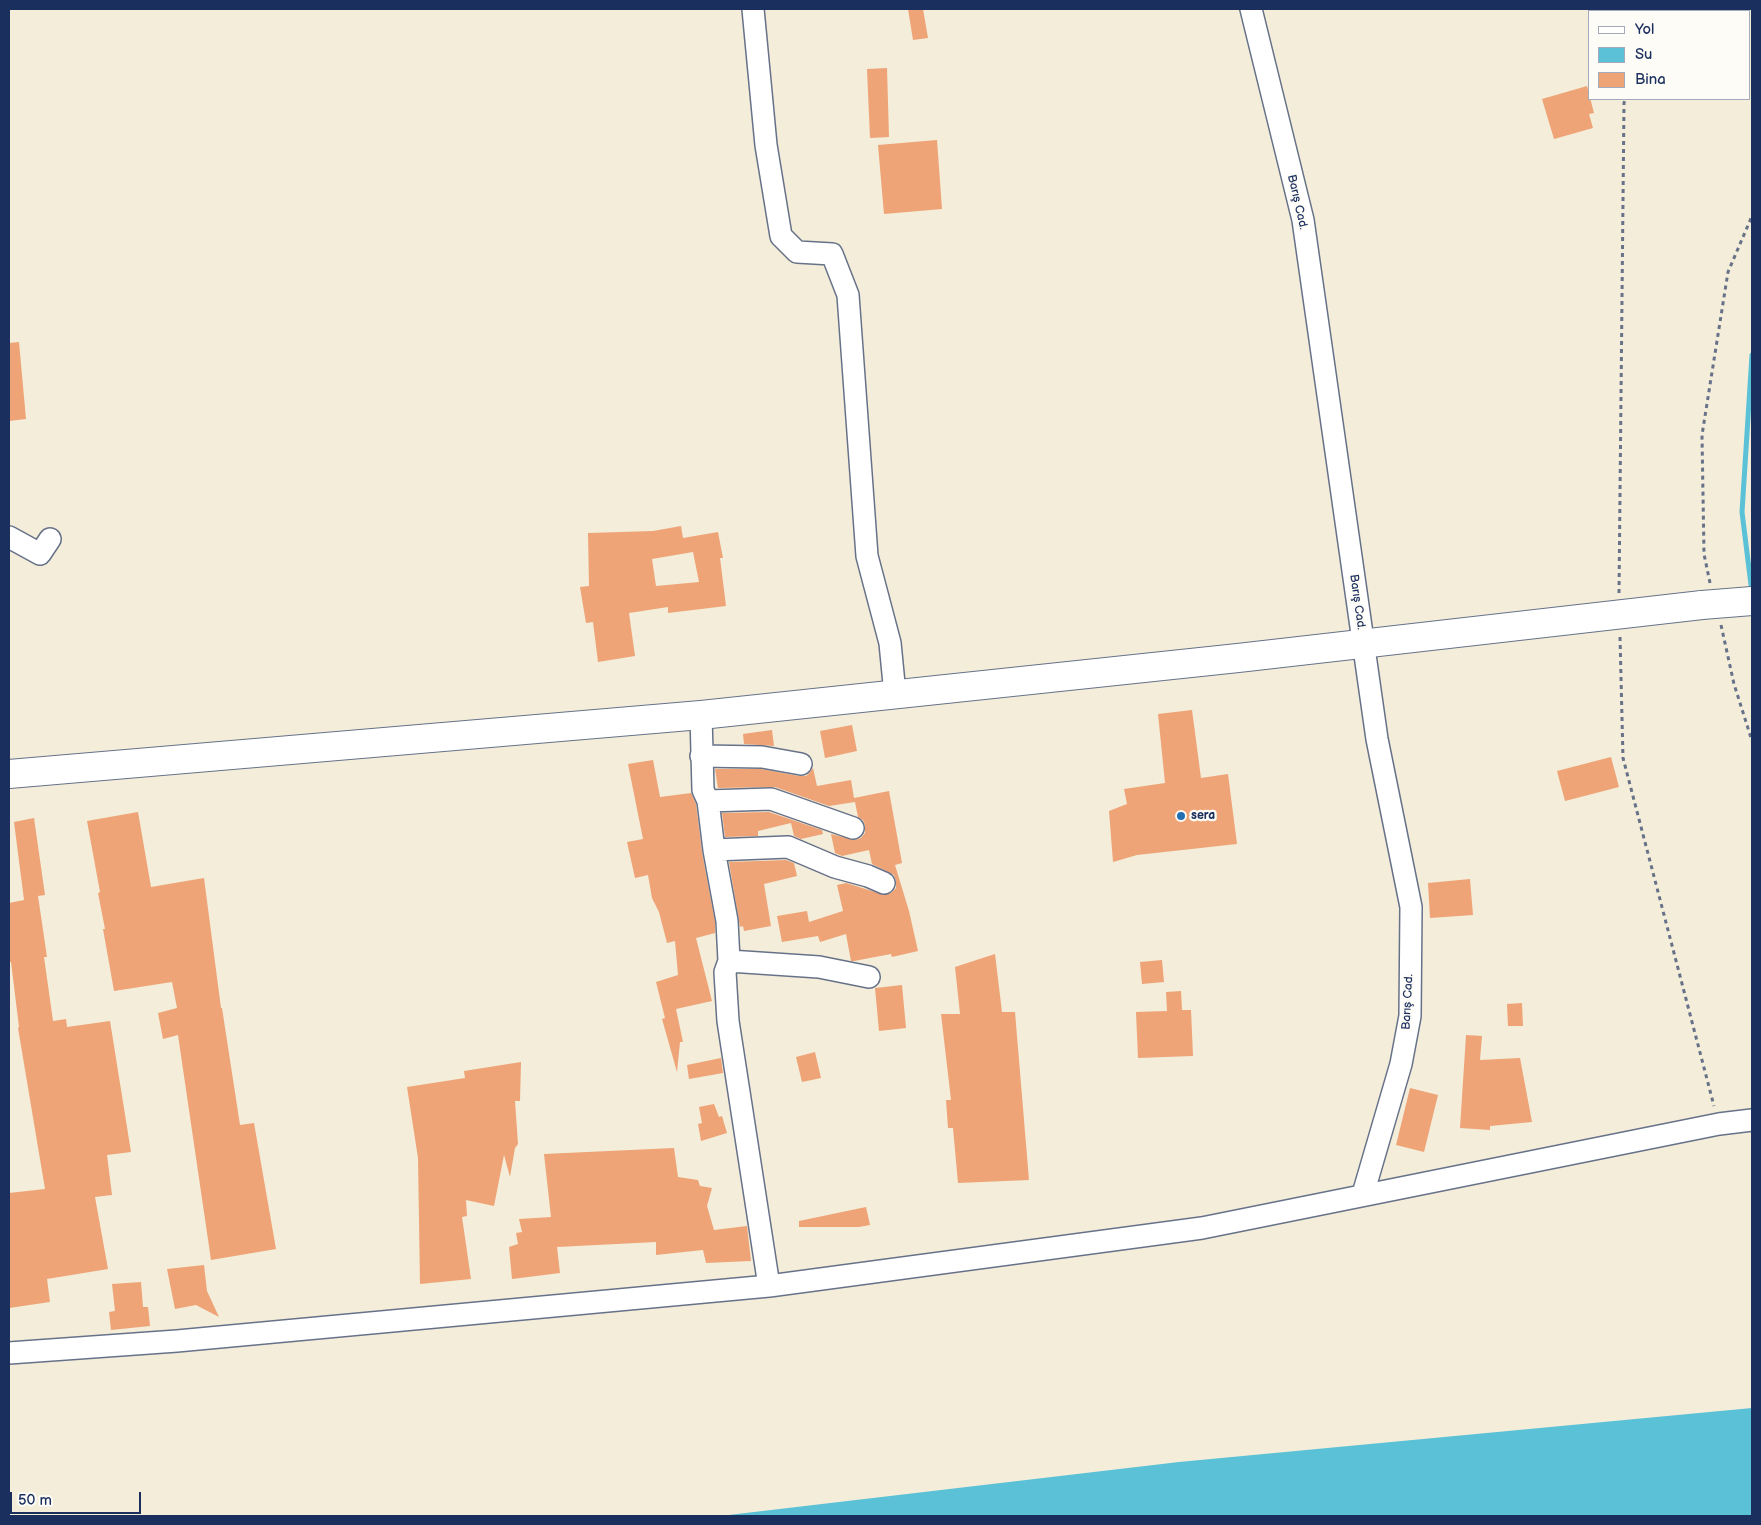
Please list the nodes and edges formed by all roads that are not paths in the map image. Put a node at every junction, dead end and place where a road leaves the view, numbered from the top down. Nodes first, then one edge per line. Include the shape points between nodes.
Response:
1 (753, 9) edge
2 (1251, 9) edge
3 (9, 537) edge
4 (50, 539) dead end
5 (1752, 601) edge
6 (1363, 644) junction
7 (895, 694) junction
8 (701, 715) junction
9 (701, 756) junction
10 (802, 764) dead end
11 (9, 774) edge
12 (708, 801) junction
13 (853, 828) dead end
14 (714, 850) junction
15 (884, 883) dead end
16 (729, 961) junction
17 (869, 977) dead end
18 (1752, 1120) edge
19 (1363, 1194) junction
20 (769, 1286) junction
21 (9, 1353) edge

1 - 7 street via 766,145 781,236 797,252 832,254 848,295 867,556 890,643
2 - 6 street, Barış Cad. via 1303,220
3 - 4 street via 40,554
5 - 6 main road, bridge
6 - 7 main road
6 - 19 street, Barış Cad. via 1377,739 1410,907 1410,1016 1401,1064
7 - 8 main road
8 - 9 street
8 - 11 main road
9 - 10 street via 762,757
9 - 12 street via 703,790
12 - 13 street via 771,799
12 - 14 street
14 - 15 street via 788,847 835,868
14 - 16 street via 727,921
16 - 17 street via 819,967
16 - 20 street via 725,972 728,1021
18 - 19 street
19 - 20 street via 1202,1228
20 - 21 street via 177,1342

